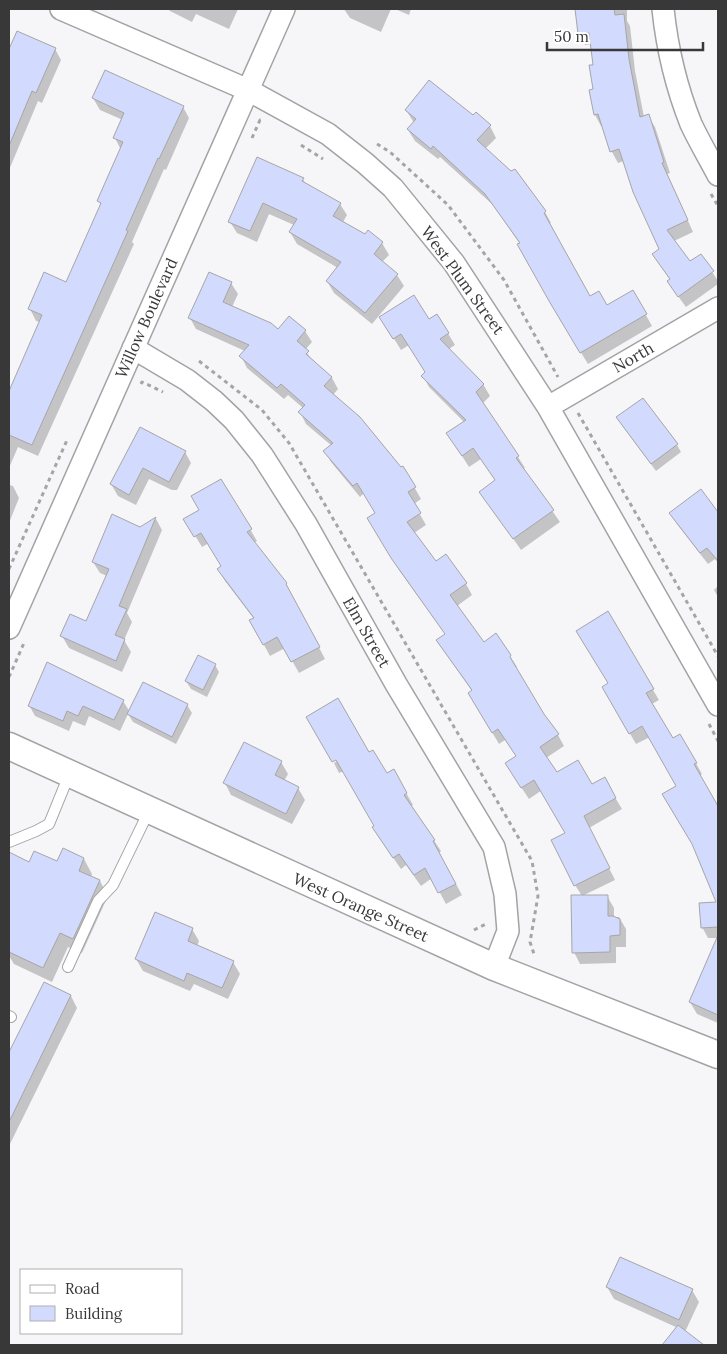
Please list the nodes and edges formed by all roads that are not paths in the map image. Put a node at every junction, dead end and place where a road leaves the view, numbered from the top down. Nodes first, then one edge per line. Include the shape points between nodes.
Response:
1 (62, 9) edge
2 (284, 9) edge
3 (662, 9) edge
4 (248, 90) junction
5 (718, 175) edge
6 (718, 308) edge
7 (133, 348) junction
8 (548, 407) junction
9 (17, 634) edge
10 (718, 705) edge
11 (9, 746) edge
12 (69, 775) junction
13 (149, 811) junction
14 (9, 842) edge
15 (68, 967) dead end
16 (494, 967) junction
17 (718, 1055) edge

1 - 4 street, West Plum Street
2 - 4 street, Willow Boulevard
3 - 5 street via 668,45 691,124
4 - 7 street, Willow Boulevard
4 - 8 street, West Plum Street via 328,134 393,188 454,263
6 - 8 street, North
7 - 9 street, Willow Boulevard
7 - 16 street, Elm Street via 214,401 262,455 306,524 396,684 494,846 505,894 508,931
8 - 10 street, West Plum Street
11 - 12 street, West Orange Street
12 - 13 street, West Orange Street
12 - 14 lane via 49,824
13 - 15 lane via 113,885 98,901
13 - 16 street, West Orange Street
16 - 17 street, West Orange Street

